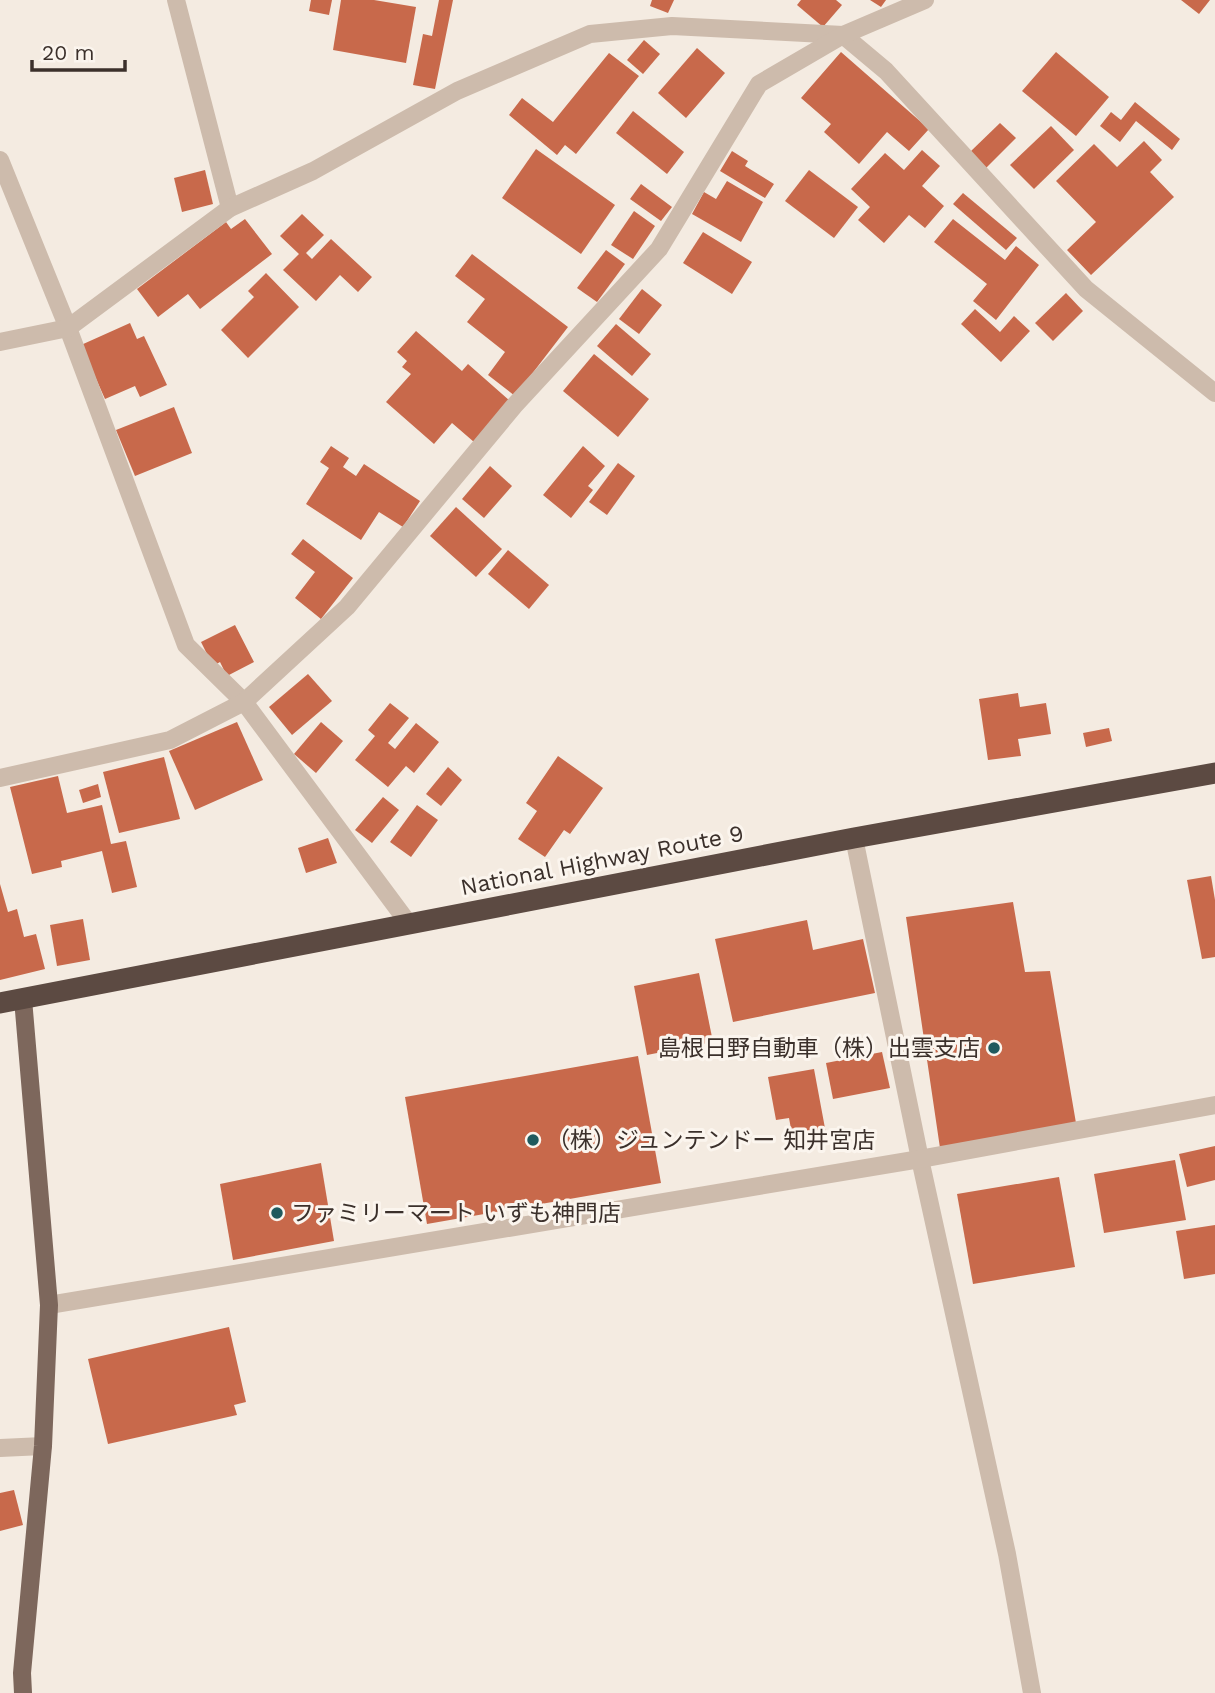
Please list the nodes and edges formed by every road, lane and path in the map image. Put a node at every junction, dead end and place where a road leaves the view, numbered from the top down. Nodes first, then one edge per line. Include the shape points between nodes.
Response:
1 (176, 0) edge
2 (925, 0) edge
3 (844, 35) junction
4 (0, 160) edge
5 (230, 208) junction
6 (68, 328) junction
7 (0, 342) edge
8 (1215, 393) edge
9 (244, 702) junction
10 (1215, 773) edge
11 (0, 778) edge
12 (854, 838) junction
13 (409, 925) junction
14 (23, 999) junction
15 (0, 1003) edge
16 (1215, 1105) edge
17 (920, 1159) junction
18 (48, 1305) junction
19 (43, 1446) junction
20 (0, 1448) edge
21 (23, 1693) edge
22 (1032, 1693) edge

1 - 5 street
2 - 3 street
3 - 5 street via 672,26 590,34 457,91 313,171
3 - 8 street via 886,71 1086,289
3 - 9 street via 759,84 659,249 514,407 347,607
4 - 6 street
5 - 6 street
6 - 7 street
6 - 9 street via 186,645
9 - 11 street via 170,740
9 - 13 street
10 - 12 highway, National Highway Route 9
12 - 13 highway, National Highway Route 9
12 - 17 street
13 - 14 highway, National Highway Route 9
14 - 15 highway, National Highway Route 9
14 - 18 main road
16 - 17 street
17 - 18 street
17 - 22 street via 1007,1554
18 - 19 main road
19 - 20 street
19 - 21 main road

